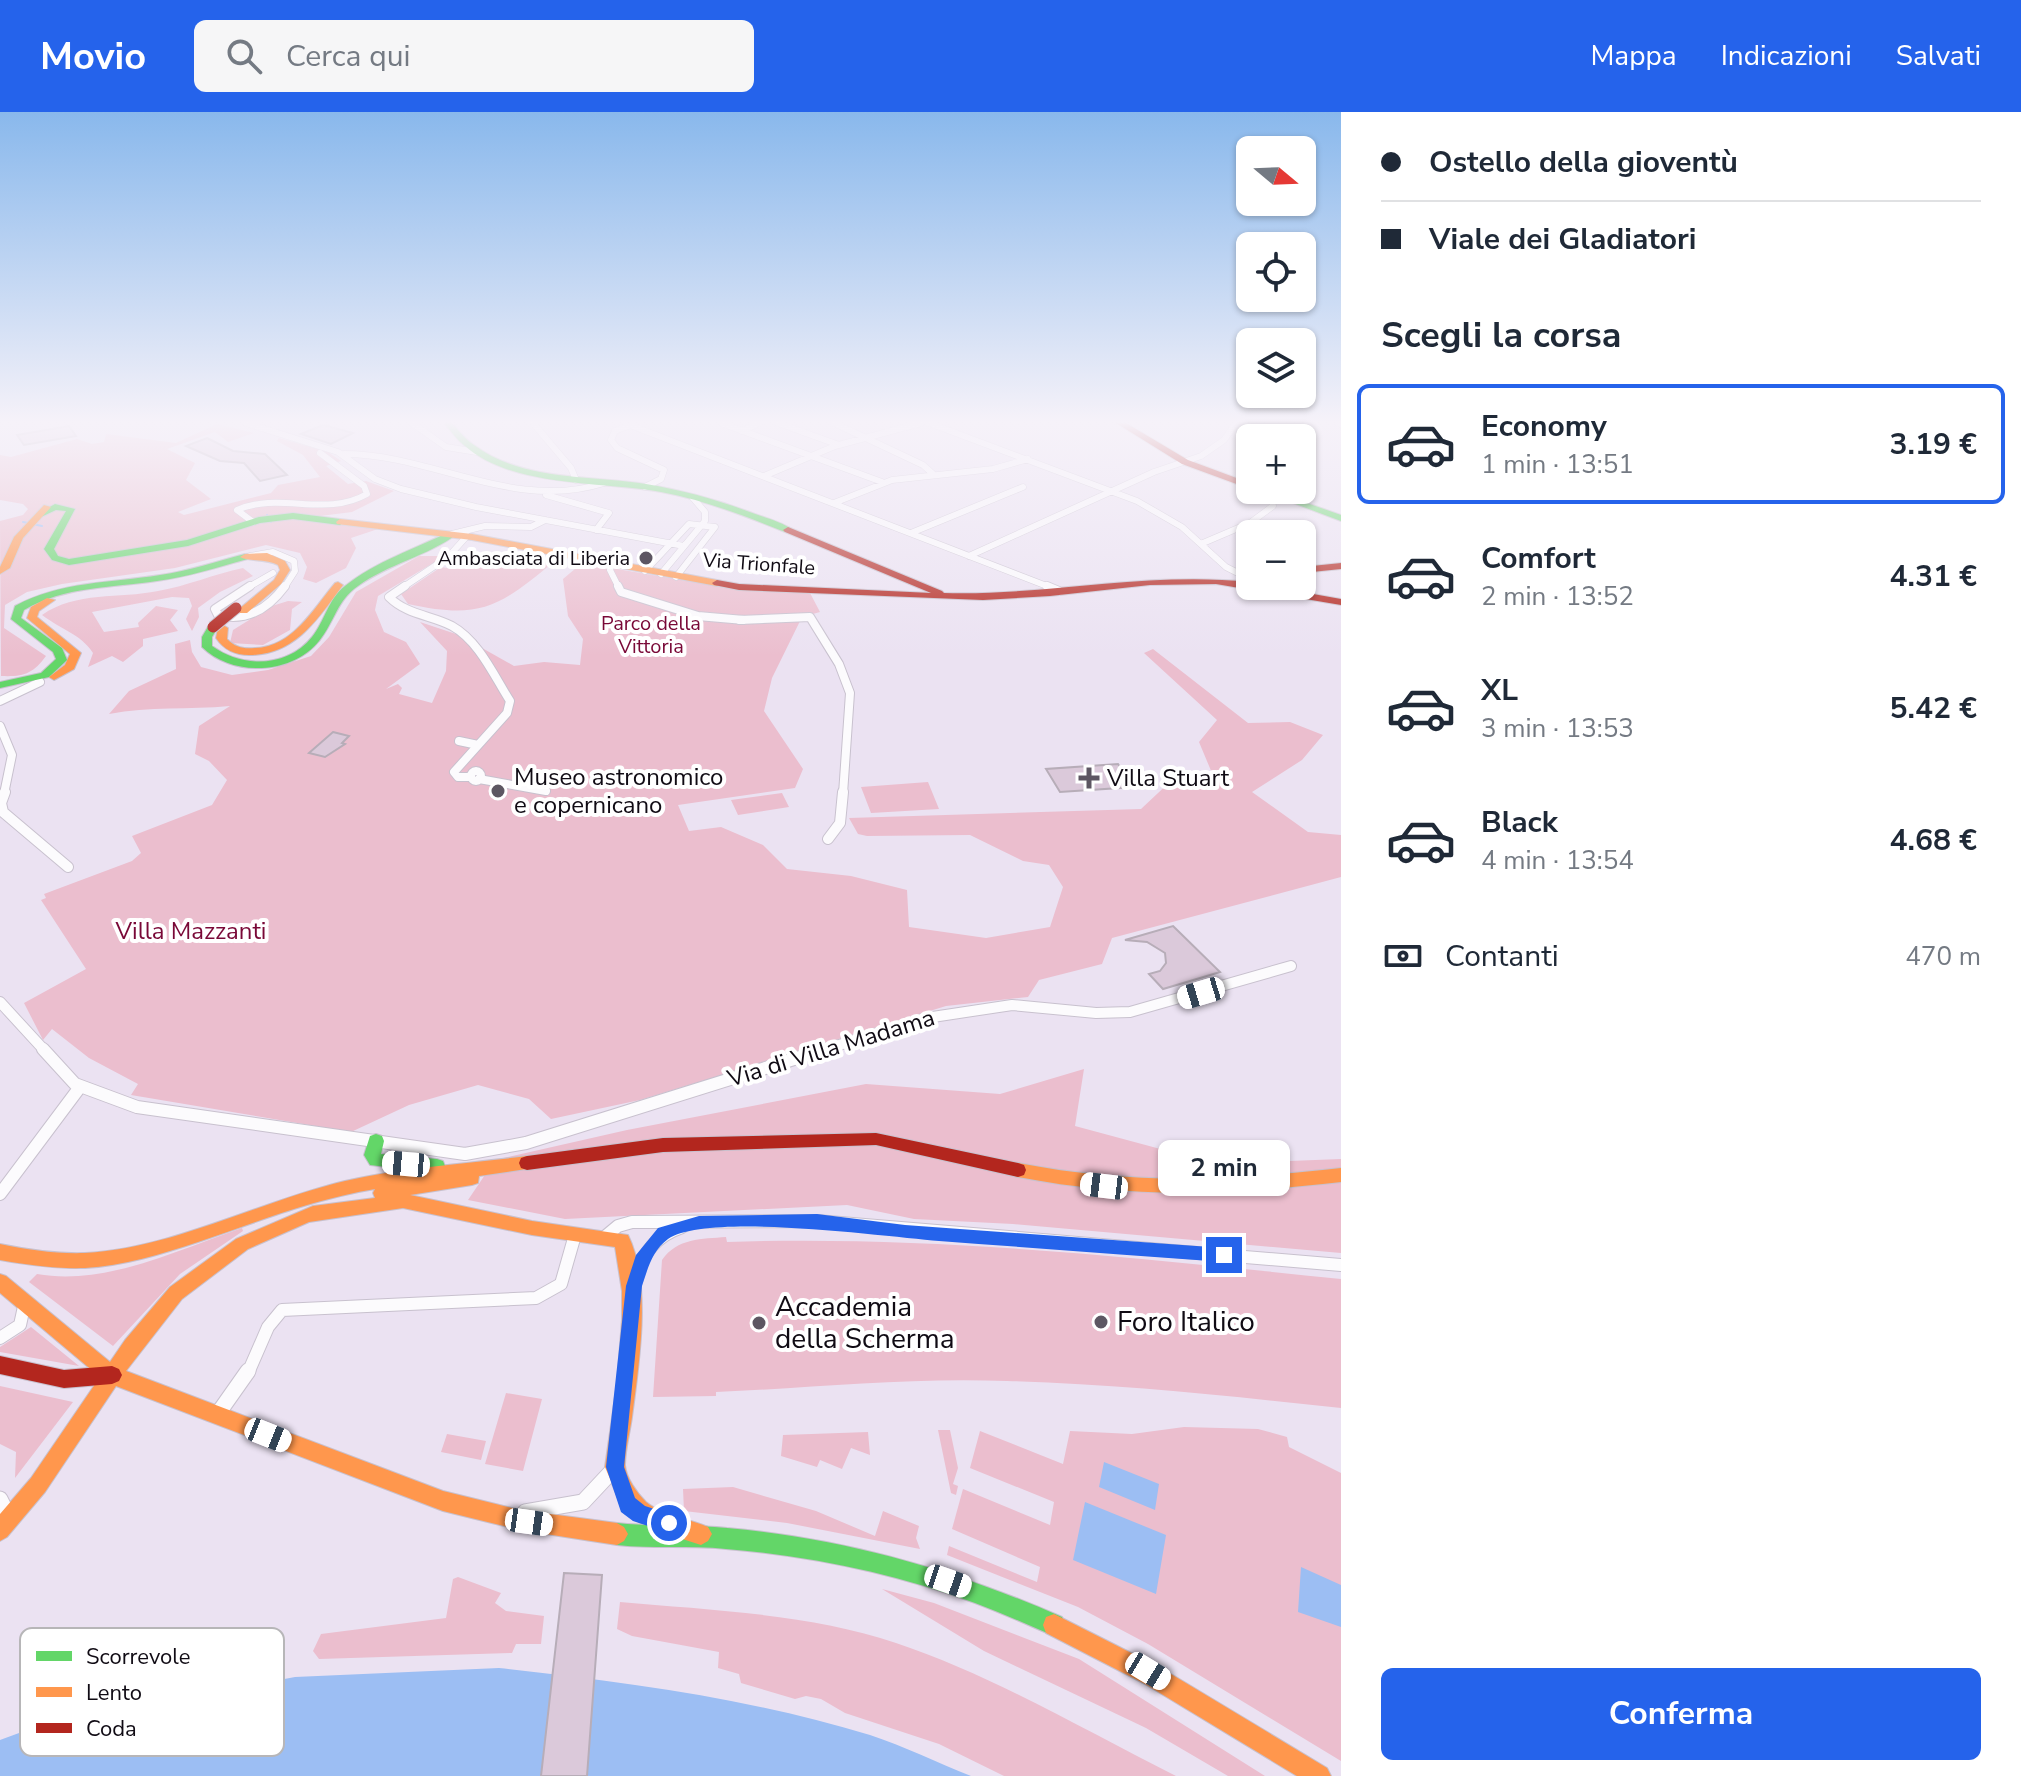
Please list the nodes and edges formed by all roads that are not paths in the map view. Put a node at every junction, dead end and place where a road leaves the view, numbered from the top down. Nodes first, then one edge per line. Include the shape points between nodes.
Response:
1 (352, 501) edge
2 (448, 501) edge
3 (560, 501) edge
4 (695, 501) edge
5 (705, 501) edge
6 (828, 501) edge
7 (839, 501) edge
8 (990, 501) edge
9 (1093, 501) edge
10 (1134, 501) edge
11 (834, 503) junction
12 (1273, 504) edge
13 (1302, 504) edge
14 (1341, 518) edge
15 (545, 520) junction
16 (253, 522) junction
17 (704, 524) junction
18 (596, 530) junction
19 (911, 533) junction
20 (459, 538) junction
21 (670, 543) junction
22 (1203, 543) junction
23 (684, 546) junction
24 (972, 555) junction
25 (250, 556) junction
26 (612, 564) junction
27 (1341, 566) edge
28 (1316, 569) edge
29 (0, 571) edge
30 (645, 571) junction
31 (273, 573) junction
32 (661, 574) junction
33 (1236, 574) edge
34 (676, 577) junction
35 (909, 578) junction
36 (1236, 581) edge
37 (1059, 591) junction
38 (946, 596) junction
39 (1316, 596) edge
40 (985, 597) junction
41 (1341, 602) edge
42 (239, 610) junction
43 (27, 622) junction
44 (65, 647) junction
45 (40, 682) junction
46 (0, 688) edge
47 (0, 701) edge
48 (0, 726) edge
49 (459, 741) dead end
50 (478, 745) junction
51 (546, 791) dead end
52 (0, 805) edge
53 (828, 839) dead end
54 (68, 867) dead end
55 (1291, 966) dead end
56 (0, 1002) edge
57 (80, 1087) junction
58 (376, 1141) junction
59 (495, 1167) junction
60 (1341, 1175) edge
61 (0, 1194) edge
62 (304, 1216) junction
63 (699, 1223) junction
64 (575, 1235) junction
65 (606, 1236) junction
66 (0, 1252) edge
67 (1341, 1265) edge
68 (0, 1282) edge
69 (24, 1301) junction
70 (630, 1306) junction
71 (0, 1338) edge
72 (0, 1365) edge
73 (112, 1375) junction
74 (217, 1415) junction
75 (615, 1467) junction
76 (0, 1499) edge
77 (499, 1517) junction
78 (5, 1525) edge
79 (710, 1537) junction
80 (1319, 1776) edge

1 - 16 street via 342,505 254,504 237,510
2 - 15 street
3 - 18 street via 609,513
4 - 17 street via 705,512
5 - 35 main road via 734,507
6 - 11 street
7 - 11 street
8 - 19 street
9 - 24 street
10 - 22 street
11 - 19 street
12 - 22 street via 1250,523
13 - 14 main road
15 - 18 street
15 - 20 street via 531,527 485,526
16 - 20 main road, Via Trionfale via 299,516
16 - 29 main road, Via Trionfale via 197,541 73,562 49,551 78,503 58,502 19,537
17 - 21 street via 689,524
17 - 23 street
17 - 34 street via 716,529
18 - 21 street
19 - 24 street
20 - 26 main road, Via Trionfale
20 - 42 main road, bridge via 415,552 345,591 313,642 291,656 250,664 223,660 207,647 207,637
20 - 50 street via 389,597 398,606 464,634 509,699 507,713
21 - 23 street
21 - 30 street
22 - 33 street
23 - 32 street
24 - 37 street
25 - 31 street via 284,555 294,561 295,571 250,617 218,615 215,609 221,603
25 - 42 main road via 273,558 285,570 276,584
25 - 43 main road via 156,579 43,596 19,608 16,617
26 - 30 main road, Via Trionfale
26 - 53 street via 621,592 698,616 769,622 794,615 812,618 849,686 842,811
27 - 28 main road
30 - 32 main road, Via Trionfale
31 - 42 main road
31 - 43 main road via 267,564 249,561 162,583 65,596 37,607
32 - 34 main road, Via Trionfale
34 - 38 main road, Via Trionfale via 739,587
35 - 38 main road
35 - 40 main road
36 - 37 main road, Via Trionfale via 1175,579
37 - 40 main road, Via Trionfale
38 - 40 main road, Via Trionfale
39 - 41 main road, Via Trionfale
43 - 44 main road
44 - 45 main road via 76,653 72,665
44 - 46 main road via 63,658 49,673
45 - 46 main road
45 - 47 street
48 - 52 street via 14,758
49 - 50 street
50 - 51 street via 454,772 458,777
52 - 54 street
55 - 58 street, Via di Villa Madama via 1130,1012 1016,1005 926,1018 493,1152 465,1154
56 - 57 street
57 - 58 street, Via di Villa Madama via 159,1112
57 - 61 street
58 - 59 main road via 372,1157 380,1161
59 - 60 main road via 663,1145 861,1139 1104,1186 1205,1189
59 - 62 main road via 469,1179 363,1196
59 - 66 main road via 309,1196 111,1258 54,1261
62 - 64 main road via 403,1201
62 - 73 main road via 242,1244 194,1277 161,1309
63 - 65 street via 632,1222
63 - 67 street via 826,1222
63 - 70 street via 664,1233 648,1248
64 - 65 main road
64 - 74 street via 562,1281 536,1298 282,1310 268,1327 246,1377
65 - 70 main road via 628,1247
68 - 69 main road
69 - 71 street via 18,1327
69 - 73 main road
70 - 75 main road
72 - 73 main road via 64,1379
73 - 74 main road
73 - 78 main road
74 - 77 main road via 345,1466
75 - 77 street via 583,1502
75 - 79 main road via 624,1498 636,1511
76 - 78 street
77 - 79 main road via 655,1538
79 - 80 main road via 856,1557 991,1596 1136,1665

